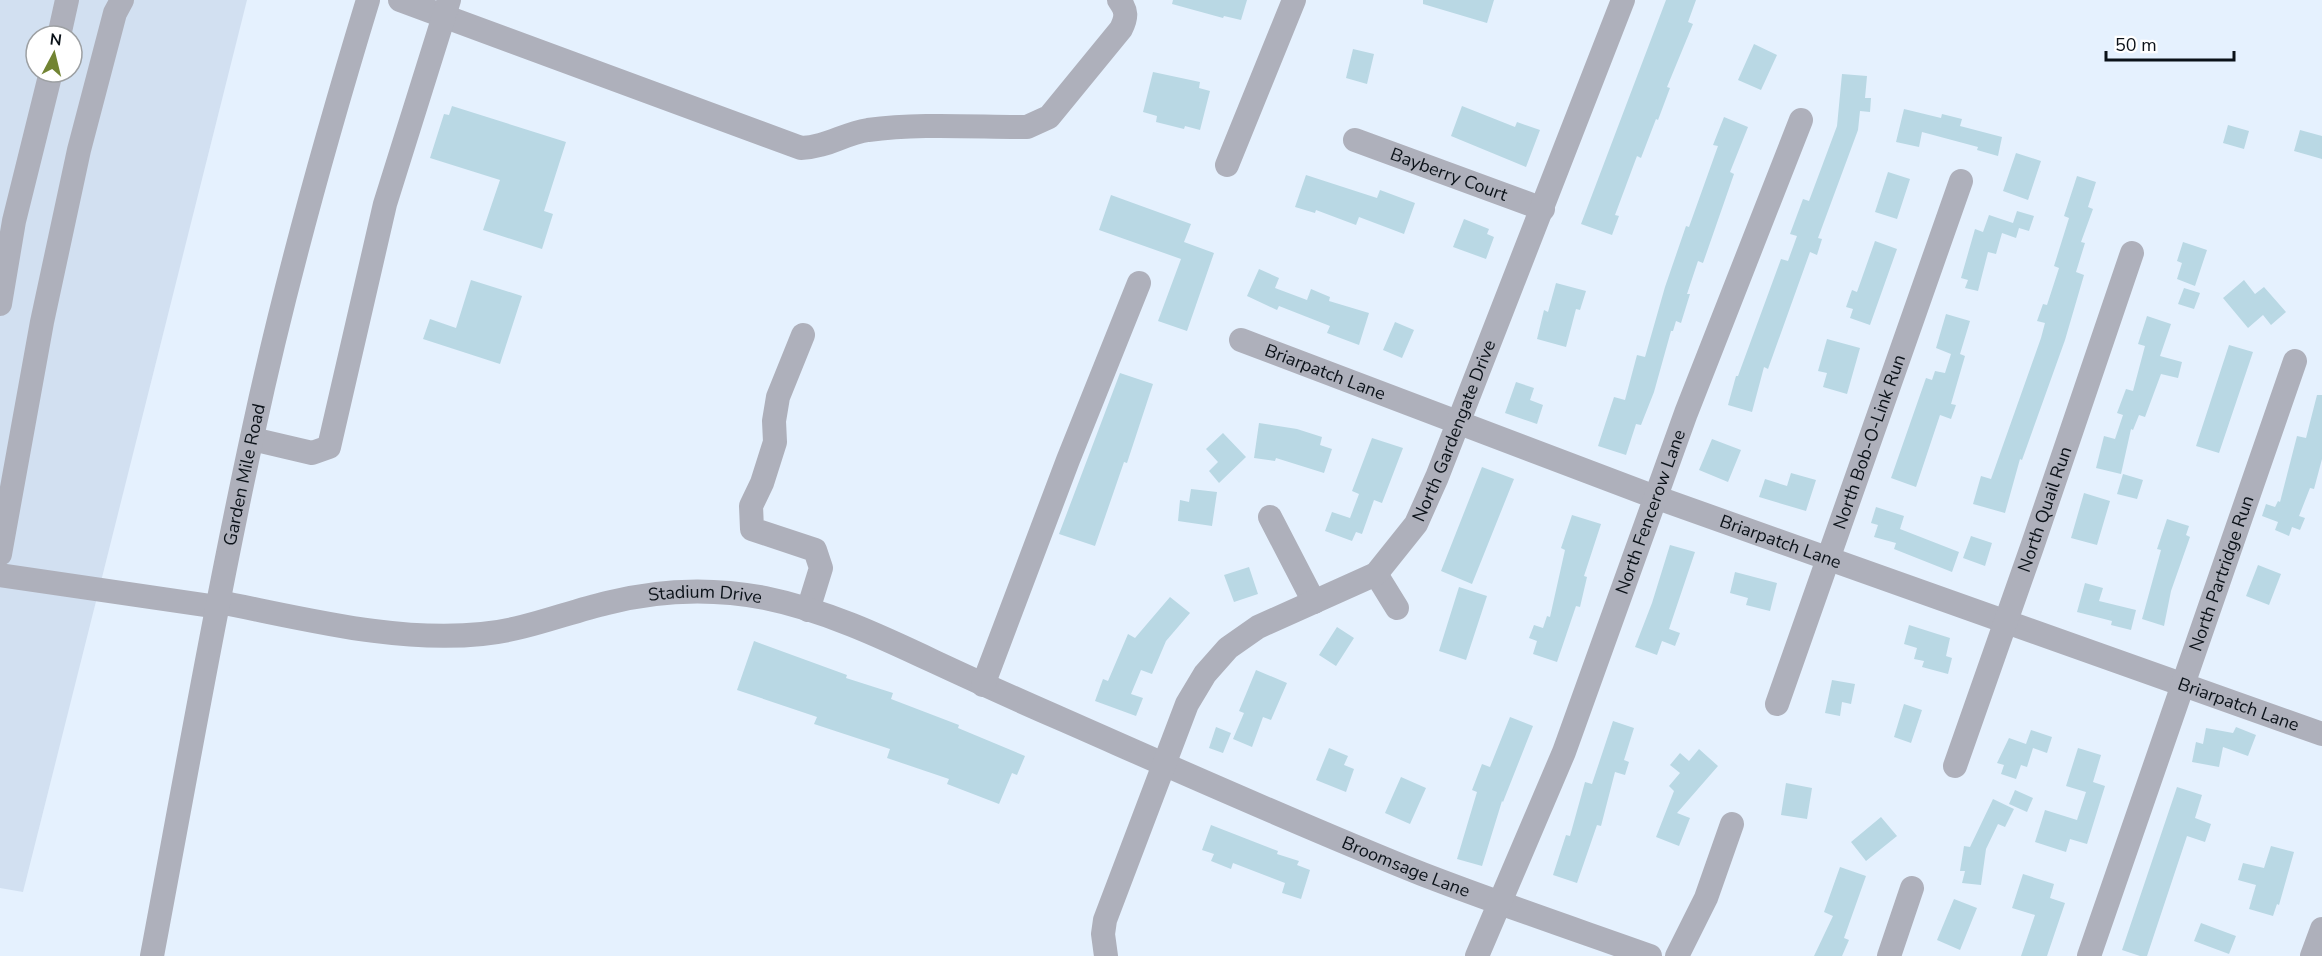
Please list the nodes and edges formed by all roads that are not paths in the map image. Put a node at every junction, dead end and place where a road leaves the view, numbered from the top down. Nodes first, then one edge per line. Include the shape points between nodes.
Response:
1 (67, 0) edge
2 (122, 0) edge
3 (368, 0) edge
4 (400, 0) edge
5 (1119, 0) edge
6 (1294, 0) edge
7 (1619, 1) edge
8 (447, 8) edge
9 (62, 24) edge
10 (48, 84) edge
11 (1801, 120) dead end
12 (1355, 140) dead end
13 (1227, 165) dead end
14 (1961, 181) dead end
15 (1543, 209) junction
16 (2132, 253) dead end
17 (1139, 283) dead end
18 (0, 304) edge
19 (803, 335) dead end
20 (1241, 340) dead end
21 (2295, 361) dead end
22 (1458, 422) junction
23 (252, 439) junction
24 (1655, 496) junction
25 (1270, 518) dead end
26 (0, 554) edge
27 (1828, 559) junction
28 (1376, 574) junction
29 (0, 575) edge
30 (1314, 602) junction
31 (219, 605) junction
32 (1397, 608) dead end
33 (808, 610) junction
34 (2005, 622) junction
35 (2185, 684) junction
36 (983, 685) junction
37 (1777, 704) dead end
38 (2322, 734) edge
39 (1165, 764) junction
40 (1955, 766) dead end
41 (1732, 824) dead end
42 (1912, 888) dead end
43 (1500, 904) junction
44 (2322, 928) edge
45 (152, 956) edge
46 (1106, 956) edge
47 (1477, 956) edge
48 (1650, 956) edge
49 (1677, 956) edge
50 (1889, 956) edge
51 (2089, 956) edge
52 (2312, 956) edge

1 - 9 street
2 - 26 street via 115,13 79,150 42,322
3 - 23 street, Garden Mile Road via 328,133
4 - 8 street
5 - 8 street via 1126,11 1121,29 1048,117 1038,123 1027,127 867,130 818,147 801,148
6 - 13 street
7 - 15 street, North Gardengate Drive
8 - 23 street via 385,204 329,447 312,453
10 - 18 street via 14,221
11 - 24 street, North Fencerow Lane
12 - 15 street, Bayberry Court
14 - 27 street, North Bob-O-Link Run
15 - 22 street, North Gardengate Drive
16 - 34 street, North Quail Run
17 - 36 street
19 - 33 street via 778,397 775,441 751,506 752,529 815,550 821,568
20 - 22 street, Briarpatch Lane
21 - 35 street, North Partridge Run
22 - 24 street, Briarpatch Lane
22 - 28 street, North Gardengate Drive via 1416,524
23 - 31 street, Garden Mile Road
24 - 27 street, Briarpatch Lane
24 - 43 street, North Fencerow Lane via 1564,752
25 - 30 street
27 - 34 street, Briarpatch Lane
27 - 37 street, North Bob-O-Link Run
28 - 30 street, North Gardengate Drive
28 - 32 street
29 - 31 street, Stadium Drive
30 - 39 street, North Gardengate Drive via 1258,627 1228,648 1195,688
31 - 33 street, Stadium Drive via 371,630 438,636 506,631 628,598 681,592 762,597
31 - 45 street, Garden Mile Road
33 - 36 street, Stadium Drive via 887,639
34 - 35 street, Briarpatch Lane
34 - 40 street, North Quail Run
35 - 38 street, Briarpatch Lane
35 - 51 street, North Partridge Run
36 - 39 street, Stadium Drive
39 - 43 street, Broomsage Lane
39 - 46 street, North Gardengate Drive via 1105,920
41 - 49 street via 1706,898
42 - 50 street
43 - 47 street, North Fencerow Lane
43 - 48 street, Broomsage Lane
44 - 52 street

